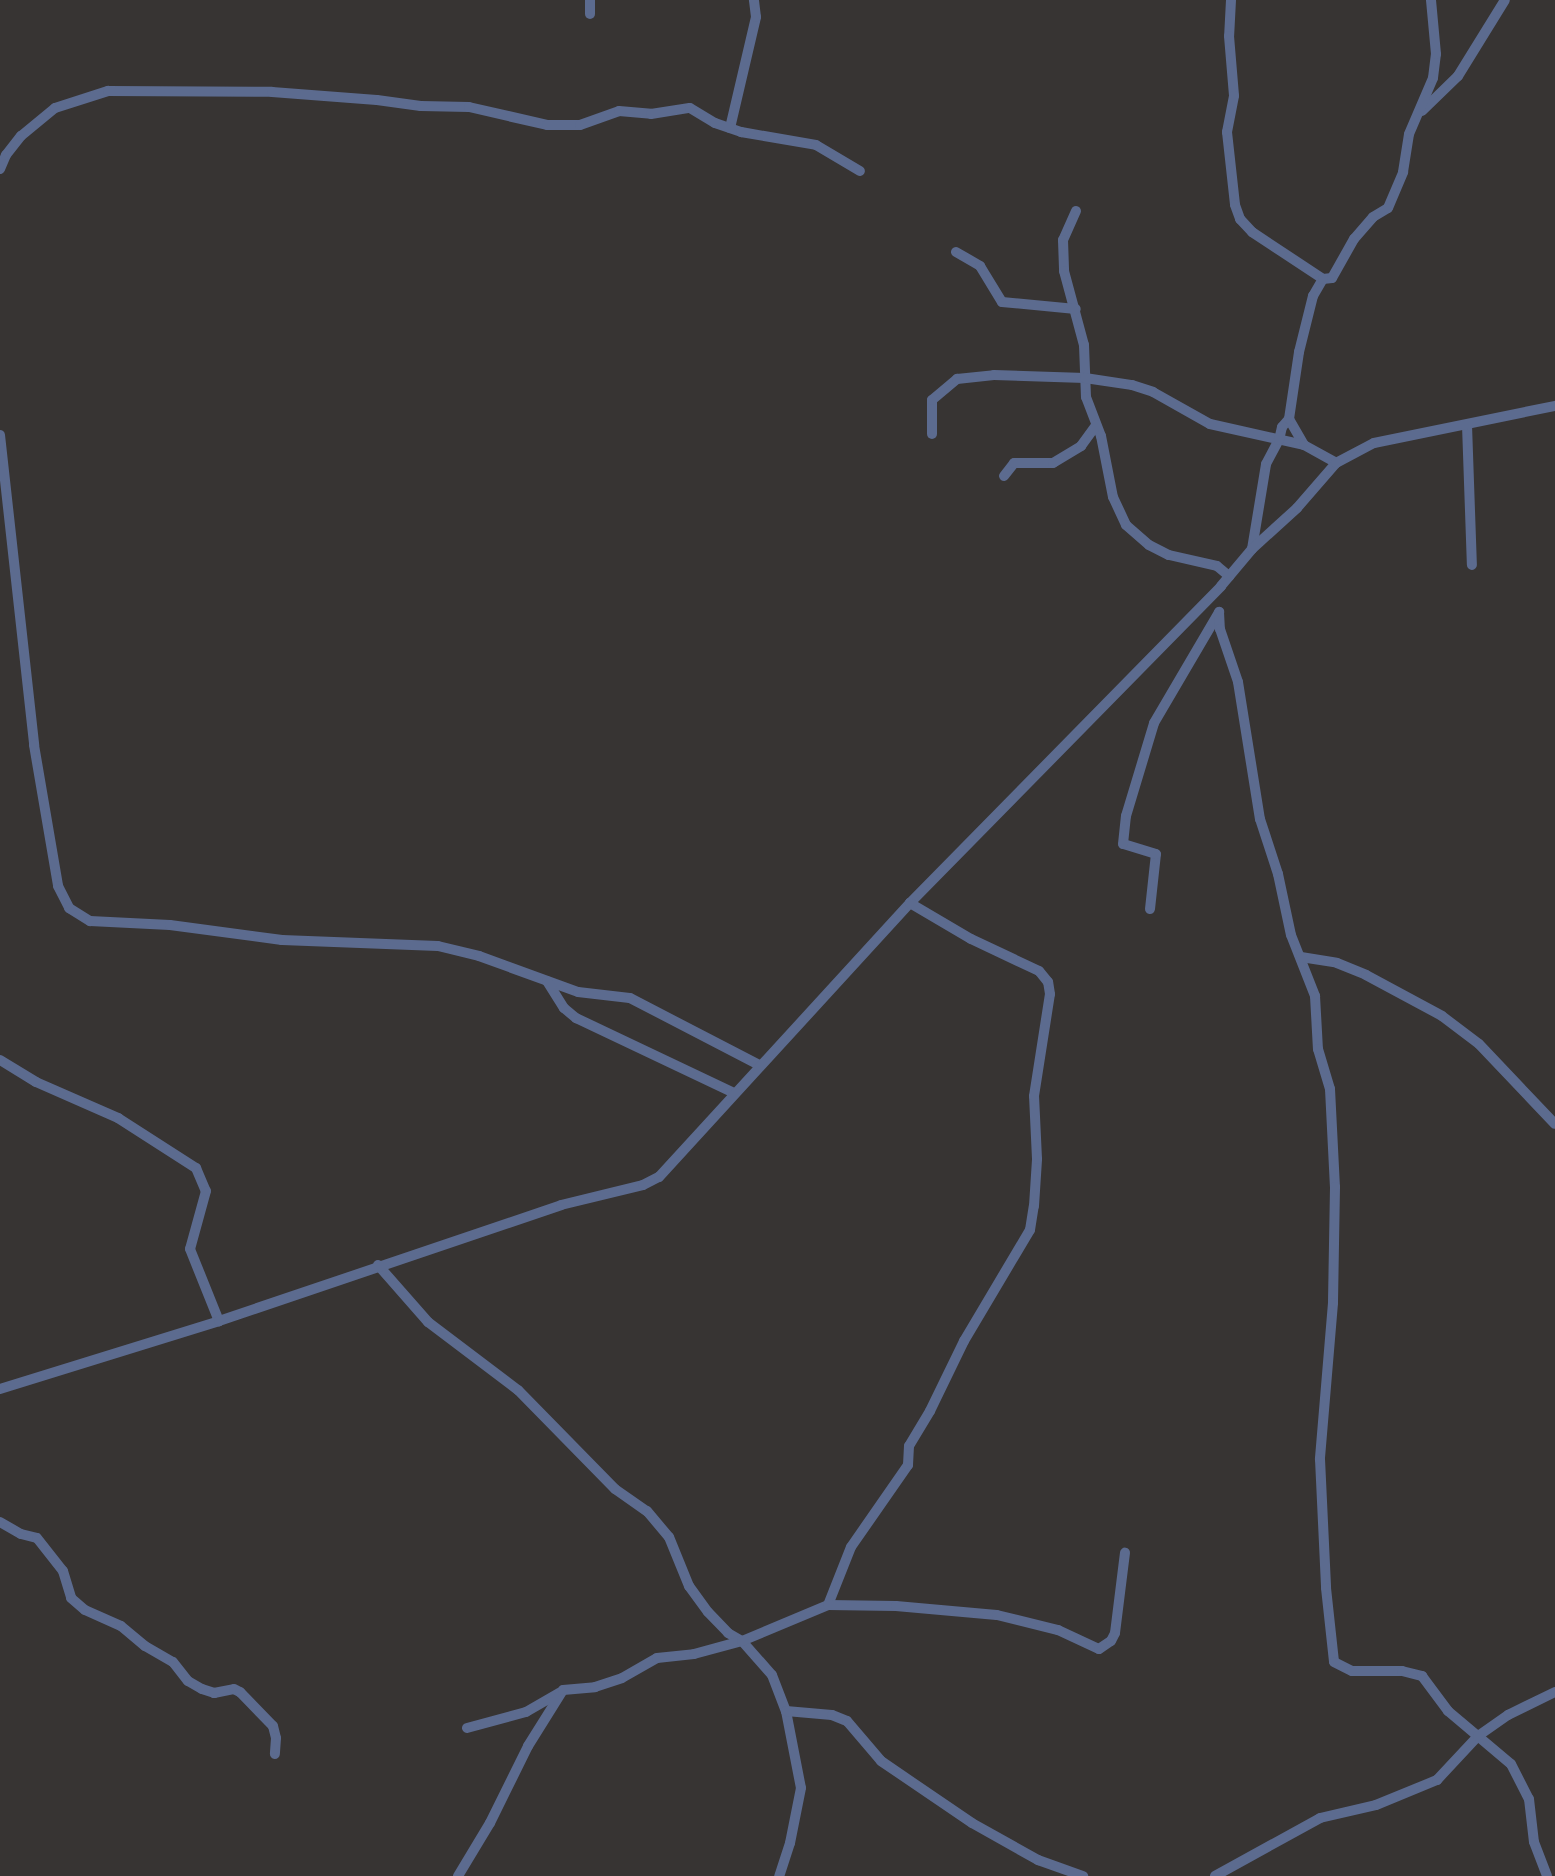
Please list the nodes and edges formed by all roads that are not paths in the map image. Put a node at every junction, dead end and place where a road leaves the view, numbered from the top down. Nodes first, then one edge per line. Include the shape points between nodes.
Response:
1 (590, 0) edge
2 (754, 0) edge
3 (1231, 0) edge
4 (1431, 0) edge
5 (1505, 0) edge
6 (590, 14) dead end
7 (1420, 113) junction
8 (730, 128) junction
9 (0, 169) edge
10 (860, 171) dead end
11 (1076, 211) dead end
12 (956, 252) dead end
13 (1323, 279) junction
14 (1076, 309) junction
15 (1085, 378) junction
16 (1555, 406) edge
17 (1289, 418) junction
18 (1096, 425) junction
19 (1467, 425) junction
20 (932, 434) dead end
21 (0, 435) edge
22 (1279, 440) junction
23 (1304, 445) junction
24 (1336, 463) junction
25 (1004, 475) dead end
26 (1252, 549) junction
27 (1472, 565) dead end
28 (1229, 576) junction
29 (1221, 586) junction
30 (1219, 612) junction
31 (910, 902) junction
32 (1150, 909) dead end
33 (1301, 957) junction
34 (547, 981) junction
35 (0, 1060) edge
36 (759, 1065) junction
37 (734, 1093) junction
38 (1555, 1124) edge
39 (378, 1265) junction
40 (219, 1321) junction
41 (0, 1390) edge
42 (0, 1522) edge
43 (1125, 1553) dead end
44 (828, 1605) junction
45 (742, 1642) junction
46 (562, 1690) junction
47 (1555, 1692) edge
48 (786, 1711) junction
49 (467, 1728) dead end
50 (1478, 1736) junction
51 (275, 1754) dead end
52 (458, 1876) edge
53 (779, 1876) edge
54 (1083, 1876) edge
55 (1215, 1876) edge
56 (1547, 1876) edge

1 - 6 street
2 - 8 street via 756,18
3 - 13 street via 1234,96 1227,132 1235,205 1252,232
4 - 7 street via 1435,67
5 - 7 street via 1458,76
7 - 13 street via 1409,134 1404,172 1388,208 1354,239 1332,278
8 - 9 street via 690,108 651,114 619,111 580,125 547,125 469,107 272,92 108,91 55,108 21,136
8 - 10 street via 816,145
11 - 14 street via 1063,240 1064,271
12 - 14 street via 980,266 1002,302
13 - 17 street via 1307,314
14 - 15 street
15 - 18 street
15 - 20 street via 994,374 957,379 932,400
15 - 22 street via 1132,385 1210,424
16 - 19 street
17 - 22 street
17 - 23 street
18 - 25 street via 1081,446 1053,463 1014,463
18 - 28 street via 1113,497 1126,525 1149,545 1217,566
19 - 24 street via 1374,443
19 - 27 street
21 - 34 street via 34,745 58,886 69,908 90,921 170,925 282,940 438,946
22 - 23 street
22 - 26 street via 1266,464
23 - 24 street
24 - 26 street via 1297,508
26 - 28 street
28 - 29 street
29 - 30 street
29 - 31 street
30 - 32 street via 1154,723 1126,816 1123,844 1156,854
30 - 33 street via 1238,682 1260,819
31 - 36 street
31 - 44 street via 971,939 1038,971 1048,982 1034,1096 1034,1206 1030,1230 970,1329 909,1446 908,1465 852,1547
33 - 38 street via 1337,963 1366,975 1442,1016 1479,1044
33 - 50 street via 1315,996 1318,1049 1332,1112 1333,1303 1320,1459 1334,1662 1352,1671 1402,1671 1422,1676 1442,1704
34 - 36 street via 579,992 630,998
34 - 37 street via 564,1008 576,1017
35 - 40 street via 36,1082 117,1118 196,1168 206,1191 190,1249
36 - 37 street
37 - 39 street via 677,1161 643,1185 561,1205
39 - 40 street
39 - 45 street via 428,1322 518,1390 615,1489 647,1511 669,1537 689,1586 708,1612
40 - 41 street
42 - 51 street via 37,1538 63,1571 71,1598 85,1610 121,1626 173,1662 188,1681 202,1689 240,1692 273,1726
43 - 44 street via 1115,1633 1099,1649 1058,1630 998,1615
44 - 45 street
45 - 46 street via 657,1658 622,1678 595,1687
45 - 48 street via 772,1675
46 - 49 street via 526,1712
46 - 52 street
47 - 50 street via 1508,1714
48 - 53 street via 801,1788
48 - 54 street via 847,1721 881,1760 972,1823 1038,1860
50 - 55 street via 1437,1780 1376,1805 1320,1818
50 - 56 street via 1511,1764 1524,1786 1534,1842

